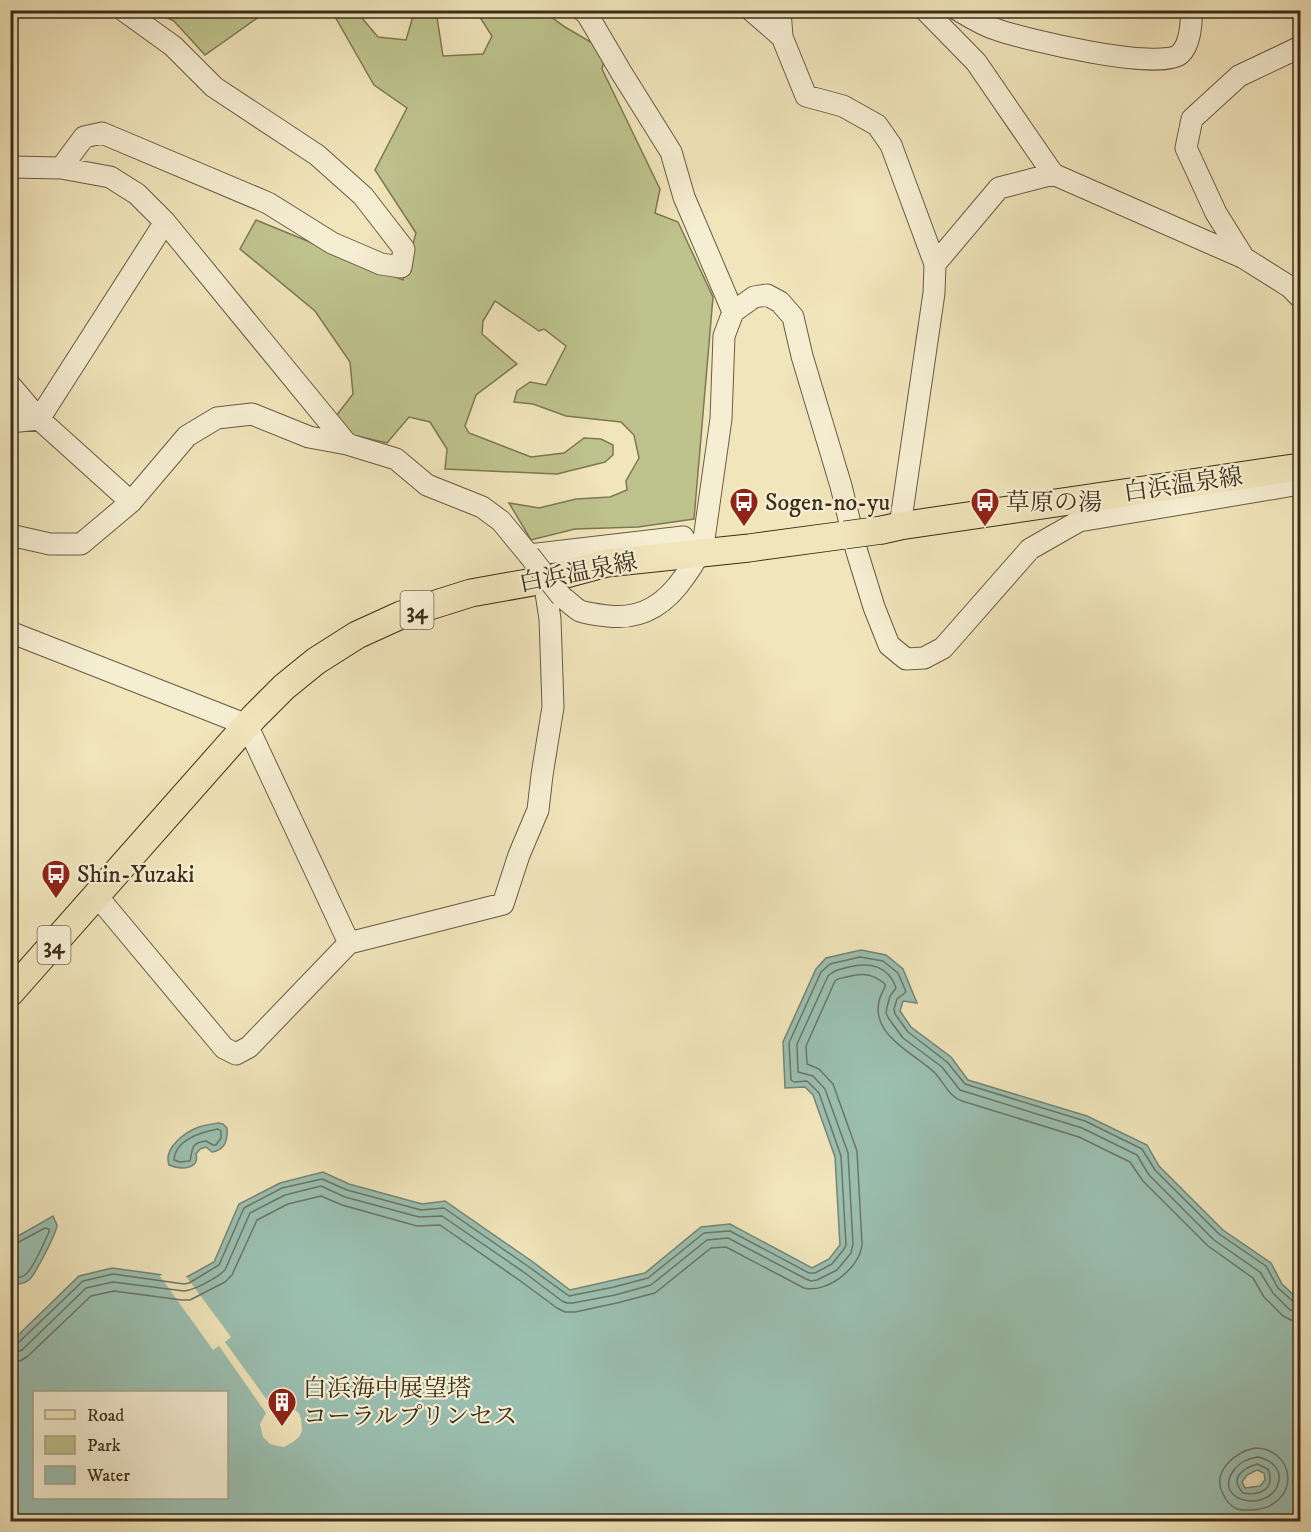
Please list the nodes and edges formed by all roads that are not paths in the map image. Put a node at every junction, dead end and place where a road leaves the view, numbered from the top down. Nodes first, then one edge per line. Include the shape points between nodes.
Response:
1 (123, 10) edge
2 (751, 10) edge
3 (780, 10) edge
4 (925, 10) edge
5 (958, 10) edge
6 (1191, 10) edge
7 (587, 12) edge
8 (782, 37) junction
9 (1300, 47) edge
10 (10, 167) edge
11 (61, 168) junction
12 (1053, 174) junction
13 (165, 222) junction
14 (1244, 258) junction
15 (935, 264) junction
16 (1300, 297) edge
17 (733, 312) junction
18 (10, 385) edge
19 (39, 419) junction
20 (10, 422) edge
21 (347, 444) junction
22 (1300, 467) edge
23 (1300, 484) edge
24 (131, 502) junction
25 (891, 528) junction
26 (10, 535) edge
27 (697, 553) junction
28 (529, 555) junction
29 (553, 588) junction
30 (10, 632) edge
31 (247, 725) junction
32 (97, 896) junction
33 (349, 943) junction
34 (10, 993) edge

1 - 11 street via 172,46 214,87 317,155 363,195 404,249 401,267 381,264 332,243 268,203 102,133 84,137
2 - 8 street
3 - 8 street
4 - 12 street via 975,63
5 - 6 street via 994,29 1044,43 1166,60 1180,54 1186,43
7 - 17 street via 671,152 684,197
8 - 15 street via 806,96 843,105 877,125 891,145
9 - 14 street via 1239,76 1192,119 1186,148 1216,213
10 - 11 street
11 - 13 street via 110,177 137,195
12 - 14 street
12 - 15 street via 999,188
13 - 19 street
13 - 21 street
14 - 16 street
15 - 25 street via 934,293
17 - 23 street via 754,297 767,296 780,302 793,317 874,607 889,645 906,659 924,658 943,648 1030,549 1079,521
17 - 27 street via 724,336 722,419 704,539
18 - 19 street
19 - 20 street
19 - 24 street
21 - 24 street via 309,437 252,414 217,418 187,436
21 - 28 street via 396,459 427,485 482,507 501,520
22 - 25 main road, 白浜温泉線 / 34
24 - 26 street via 81,544 50,544
25 - 27 main road, 白浜温泉線 / 34, bridge
27 - 28 street via 683,537
27 - 29 main road, 白浜温泉線 / 34 via 607,563
27 - 29 street via 665,600 635,615 618,617 579,610
28 - 29 street, bridge
29 - 31 main road, 白浜温泉線 / 34 via 471,593 401,615 357,635 316,661
29 - 33 street via 550,619 554,707 538,810 503,904
30 - 31 street
31 - 32 main road, 白浜温泉線 / 34
31 - 33 street
32 - 33 street via 225,1048 236,1054 249,1047
32 - 34 main road, 白浜温泉線 / 34

